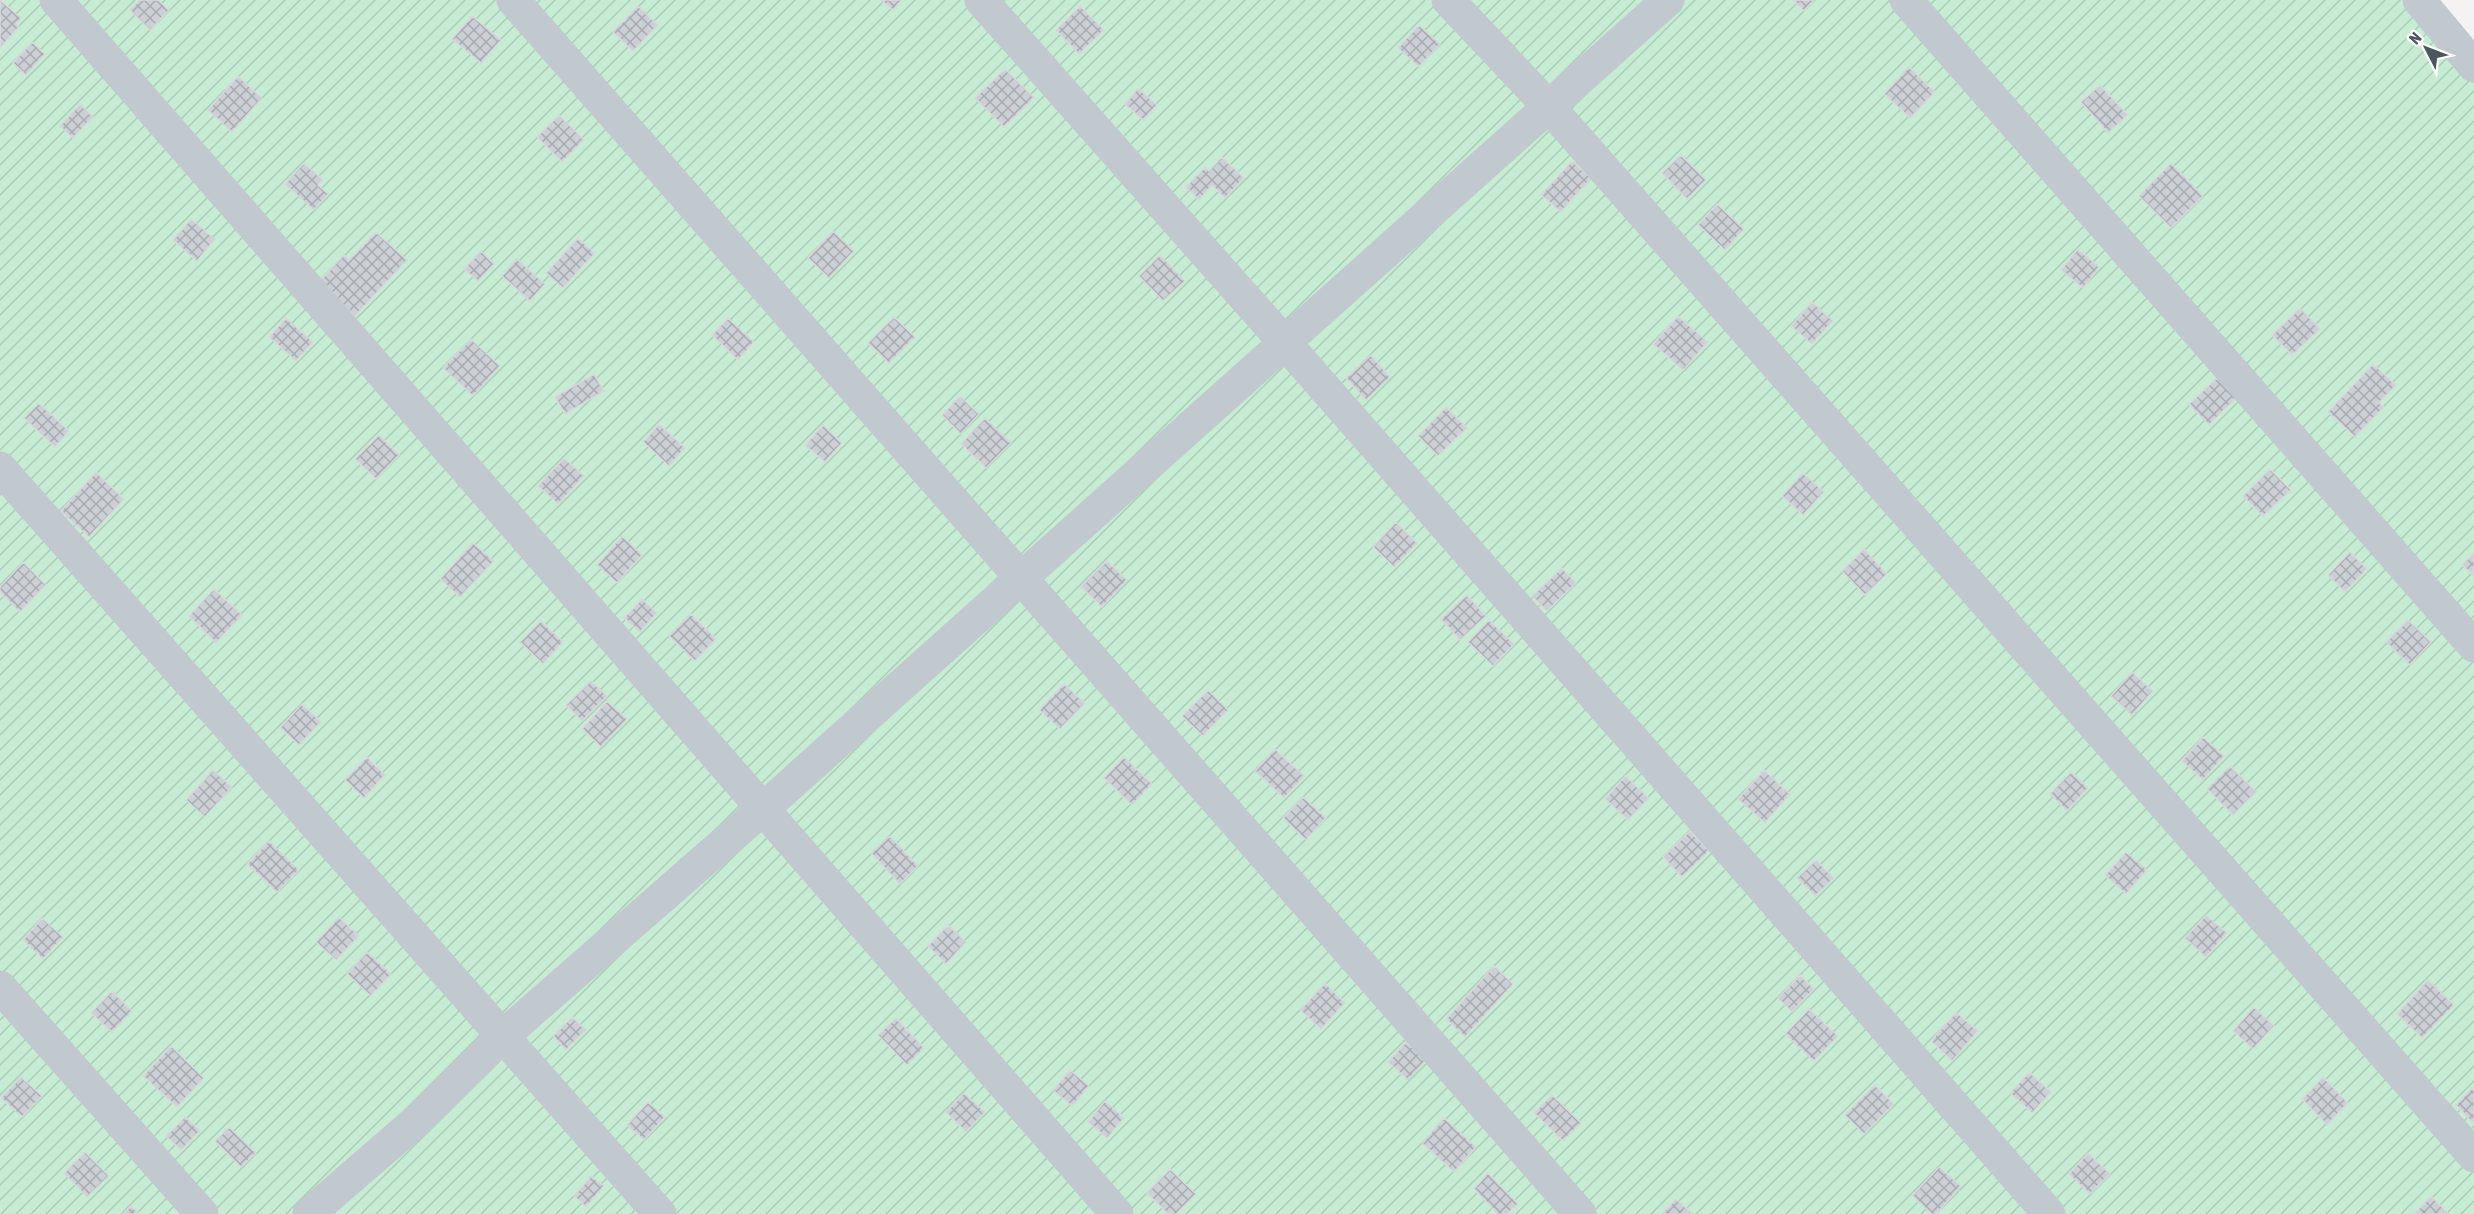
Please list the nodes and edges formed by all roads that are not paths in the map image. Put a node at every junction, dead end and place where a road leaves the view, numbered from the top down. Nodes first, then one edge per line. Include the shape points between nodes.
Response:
1 (56, 0) edge
2 (513, 0) edge
3 (981, 0) edge
4 (1448, 0) edge
5 (1668, 0) edge
6 (1906, 0) edge
7 (2419, 0) edge
8 (2474, 66) edge
9 (1550, 108) junction
10 (1286, 344) junction
11 (0, 468) edge
12 (1022, 579) junction
13 (2474, 646) edge
14 (764, 808) junction
15 (0, 987) edge
16 (503, 1036) junction
17 (2474, 1156) edge
18 (202, 1214) edge
19 (309, 1214) edge
20 (660, 1214) edge
21 (1117, 1214) edge
22 (1580, 1214) edge
23 (2049, 1214) edge

1 - 14 street
2 - 12 street
3 - 10 street
4 - 9 street
5 - 9 street
6 - 13 street
7 - 8 street
9 - 10 street
9 - 17 street
10 - 12 street
10 - 23 street
11 - 16 street
12 - 14 street
12 - 22 street
14 - 16 street
14 - 21 street
15 - 18 street
16 - 19 street via 421,1117
16 - 20 street

